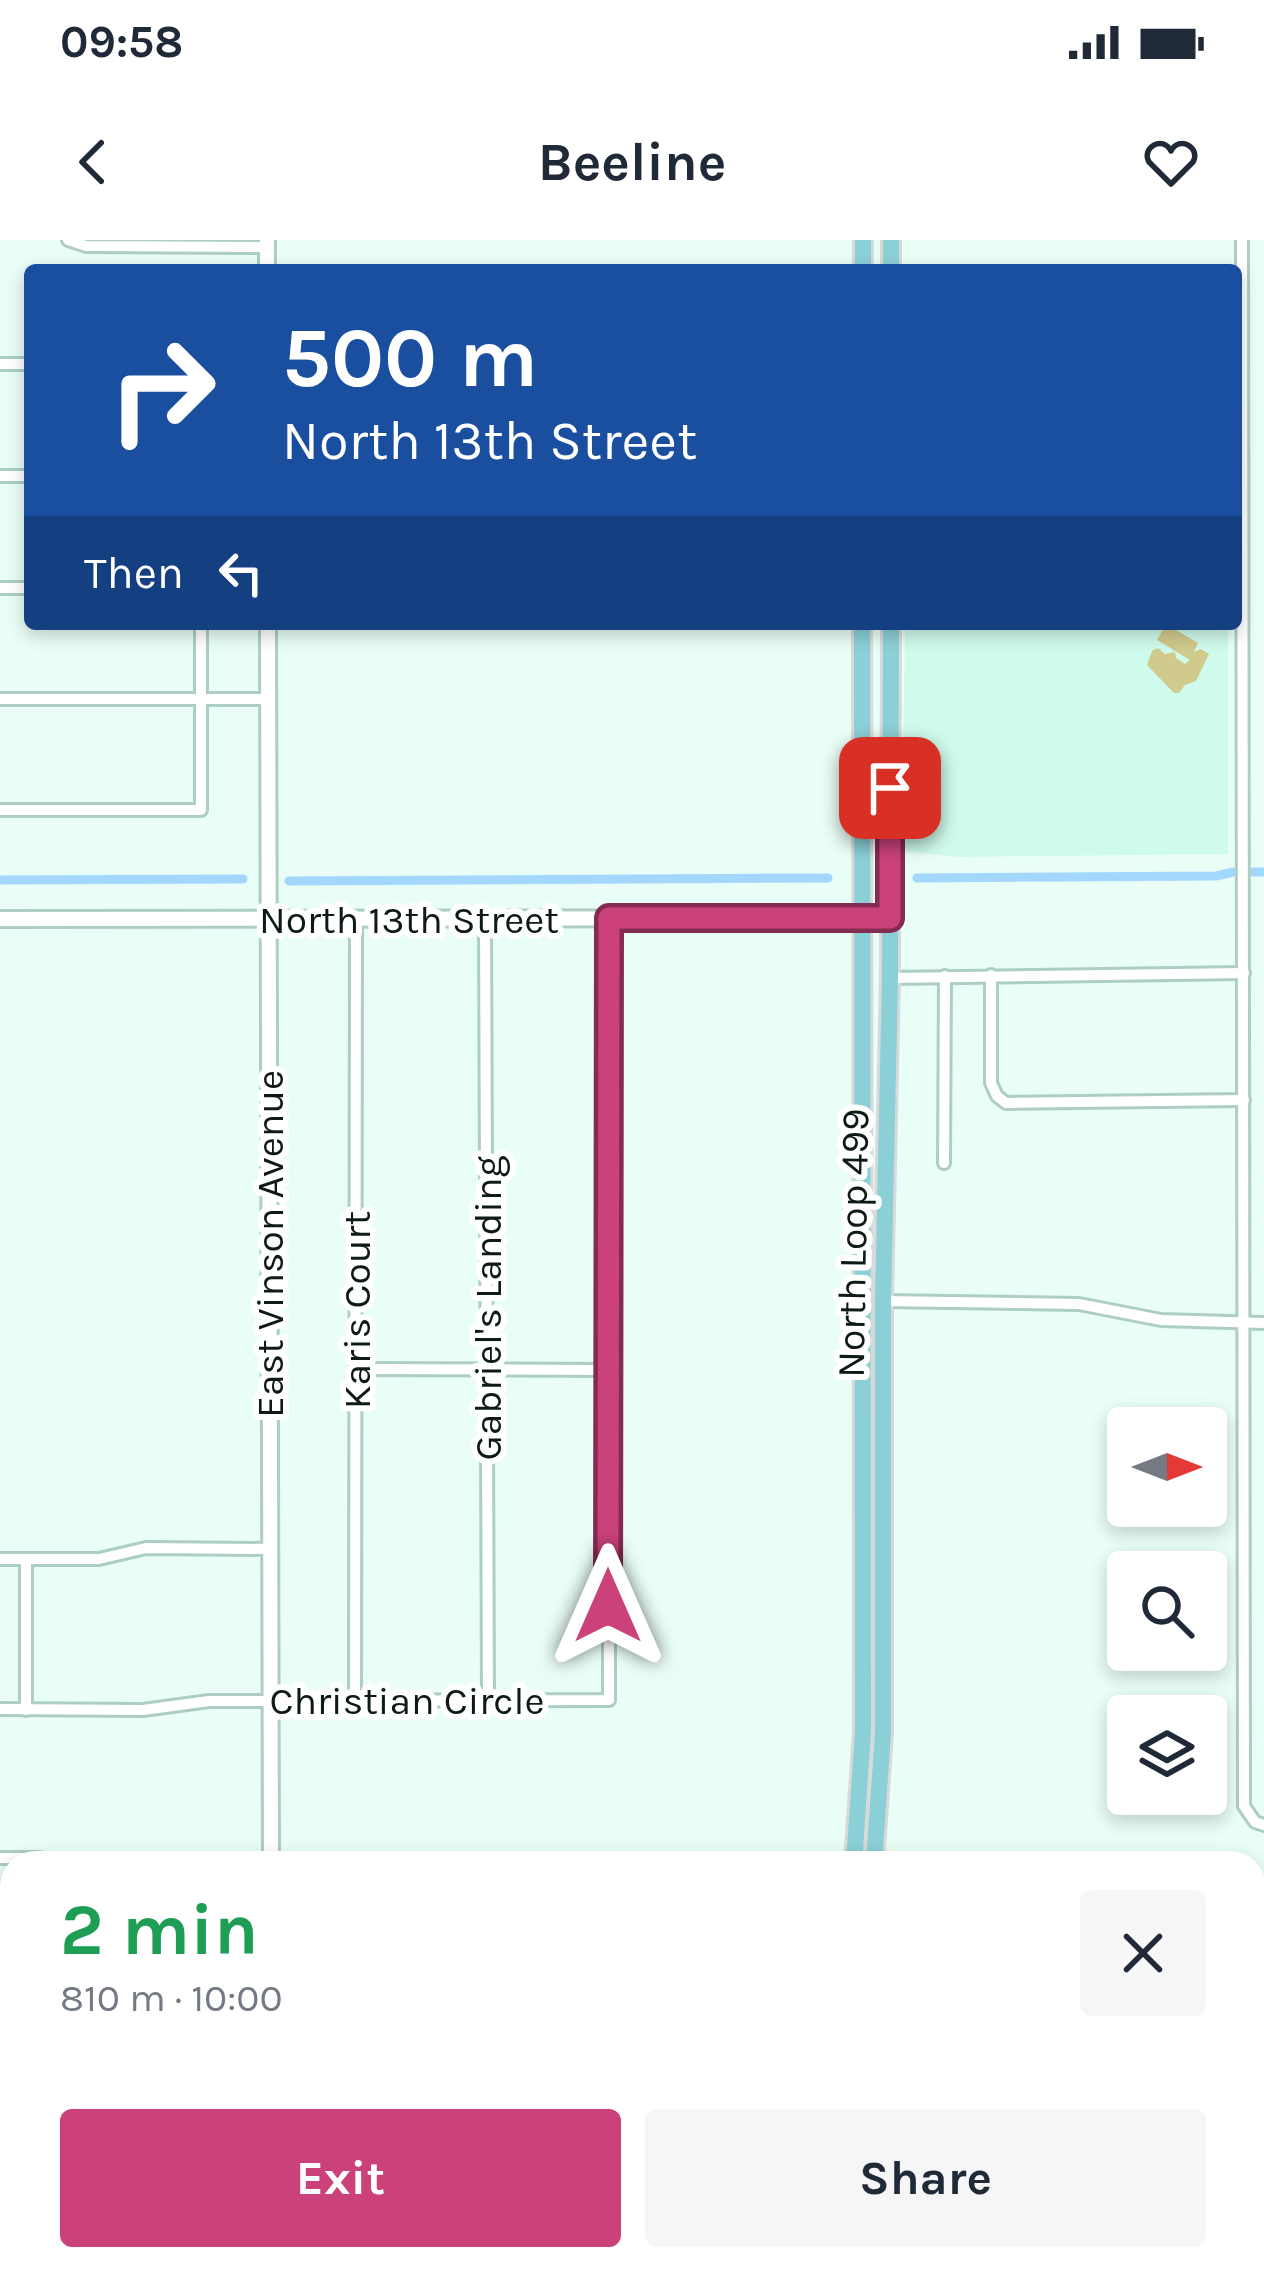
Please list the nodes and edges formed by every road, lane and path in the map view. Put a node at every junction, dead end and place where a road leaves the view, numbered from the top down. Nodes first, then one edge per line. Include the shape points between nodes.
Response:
1 (68, 240) edge
2 (1242, 240) edge
3 (193, 243) edge
4 (267, 243) edge
5 (201, 630) edge
6 (268, 630) edge
7 (862, 630) edge
8 (884, 630) edge
9 (891, 630) edge
10 (891, 652) junction
11 (0, 699) edge
12 (201, 699) junction
13 (268, 699) junction
14 (0, 810) edge
15 (485, 918) junction
16 (609, 918) junction
17 (860, 918) junction
18 (890, 918) junction
19 (268, 919) junction
20 (356, 919) junction
21 (0, 920) edge
22 (1244, 973) junction
23 (991, 975) junction
24 (945, 976) junction
25 (890, 977) junction
26 (1244, 1100) junction
27 (861, 1152) junction
28 (944, 1163) dead end
29 (883, 1300) junction
30 (1244, 1322) junction
31 (1264, 1323) edge
32 (356, 1369) junction
33 (487, 1369) junction
34 (607, 1370) junction
35 (270, 1549) junction
36 (0, 1559) edge
37 (26, 1559) junction
38 (488, 1699) junction
39 (355, 1700) junction
40 (271, 1701) junction
41 (0, 1709) edge
42 (26, 1709) junction
43 (1264, 1825) edge
44 (271, 1851) edge
45 (855, 1851) edge
46 (875, 1851) edge

1 - 3 street
2 - 22 street
3 - 4 street
5 - 12 street
6 - 13 street, East Vinson Avenue
7 - 17 main road, North Loop 499
8 - 10 main road
9 - 10 main road, North Loop 499
10 - 18 main road, North Loop 499
11 - 12 street
12 - 13 street
12 - 14 street via 201,811
13 - 19 street, East Vinson Avenue
15 - 16 street, North 13th Street
15 - 20 street, North 13th Street
15 - 33 street, Gabriel's Landing
16 - 17 street, North 13th Street
16 - 34 street, Christian Circle
17 - 18 street, North 13th Street
17 - 27 main road, North Loop 499
18 - 25 main road, North Loop 499
19 - 20 street, North 13th Street
19 - 21 street, North 13th Street
19 - 35 street, East Vinson Avenue
20 - 32 street, Karis Court
22 - 23 street
22 - 26 street
23 - 24 street
23 - 26 street via 991,1083 1006,1102
24 - 25 street
24 - 28 street
25 - 29 main road, North Loop 499
26 - 30 street
27 - 29 main road via 872,1202 874,1295
27 - 45 main road, North Loop 499 via 863,1732
29 - 30 street via 1079,1304 1162,1320
29 - 46 main road, North Loop 499 via 883,1732
30 - 31 street
30 - 43 street via 1244,1806
32 - 33 street
32 - 39 street, Karis Court
33 - 34 street
33 - 38 street, Gabriel's Landing
34 - 38 street, Christian Circle via 609,1700
35 - 37 street via 146,1548 99,1559
35 - 40 street, East Vinson Avenue
36 - 37 street
37 - 42 street
38 - 39 street, Christian Circle
39 - 40 street, Christian Circle
40 - 42 street, Christian Circle
40 - 44 street, East Vinson Avenue
41 - 42 street, Christian Circle

